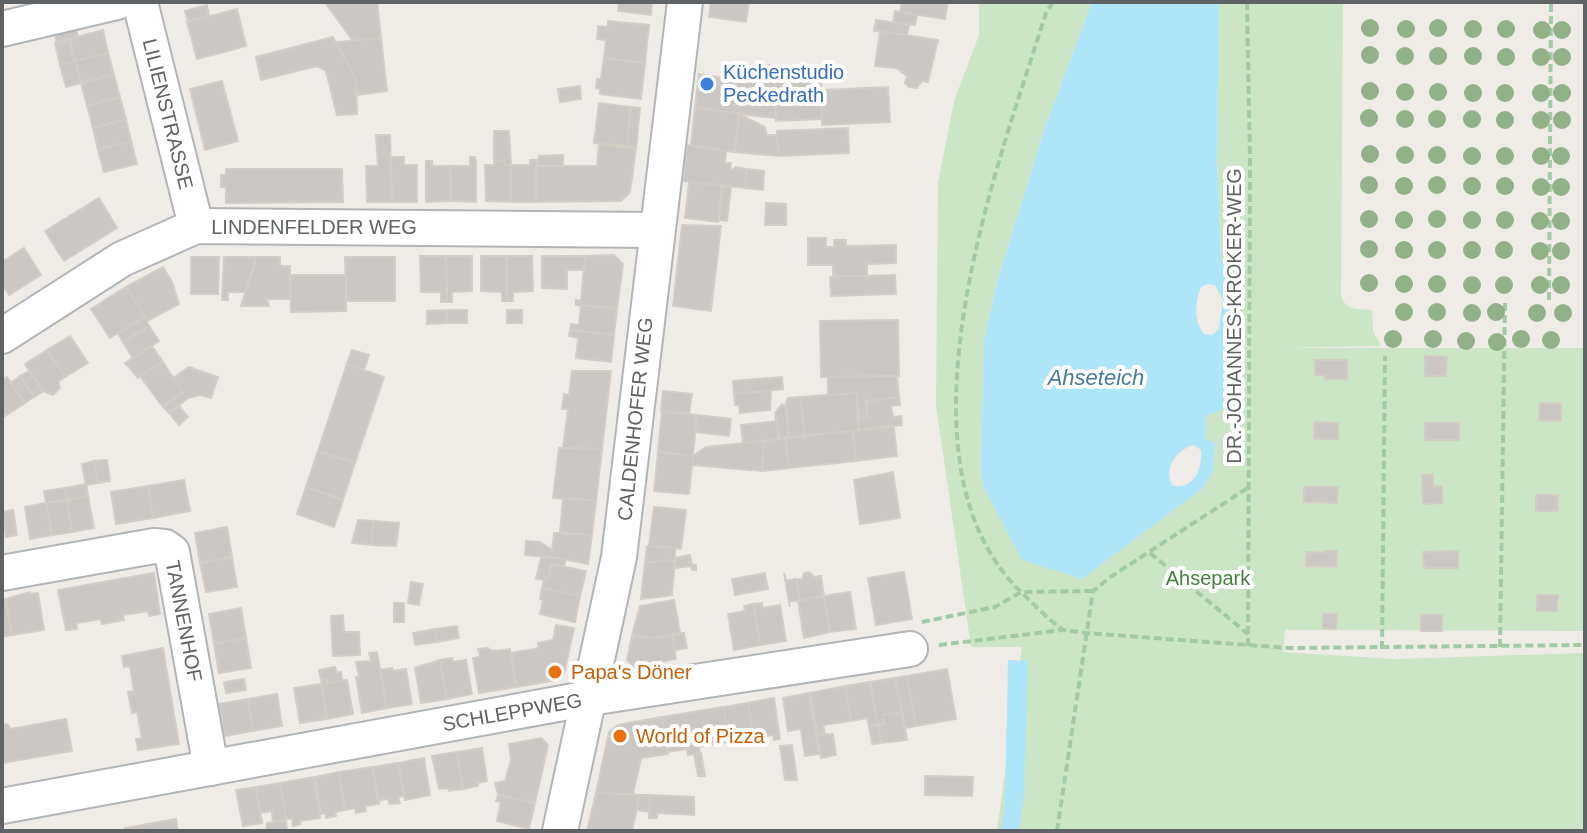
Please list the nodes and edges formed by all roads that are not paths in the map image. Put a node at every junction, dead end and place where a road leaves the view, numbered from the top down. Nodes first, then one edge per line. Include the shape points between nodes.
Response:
1 (117, 2) edge
2 (140, 2) edge
3 (685, 2) edge
4 (2, 29) edge
5 (196, 226) junction
6 (656, 230) junction
7 (2, 336) edge
8 (2, 573) edge
9 (910, 649) road end
10 (590, 698) junction
11 (211, 768) junction
12 (2, 806) edge
13 (560, 831) edge

1 - 4 street
2 - 5 street, LILIENSTRASSE
3 - 6 street, CALDENHOFER WEG
5 - 6 street, LINDENFELDER WEG
5 - 7 street, LINDENFELDER WEG via 122,259
6 - 10 street, CALDENHOFER WEG via 619,557
8 - 11 street, TANNENHOF via 154,546 172,552
9 - 10 street, SCHLEPPWEG
10 - 11 street, SCHLEPPWEG
10 - 13 street, CALDENHOFER WEG
11 - 12 street, SCHLEPPWEG

